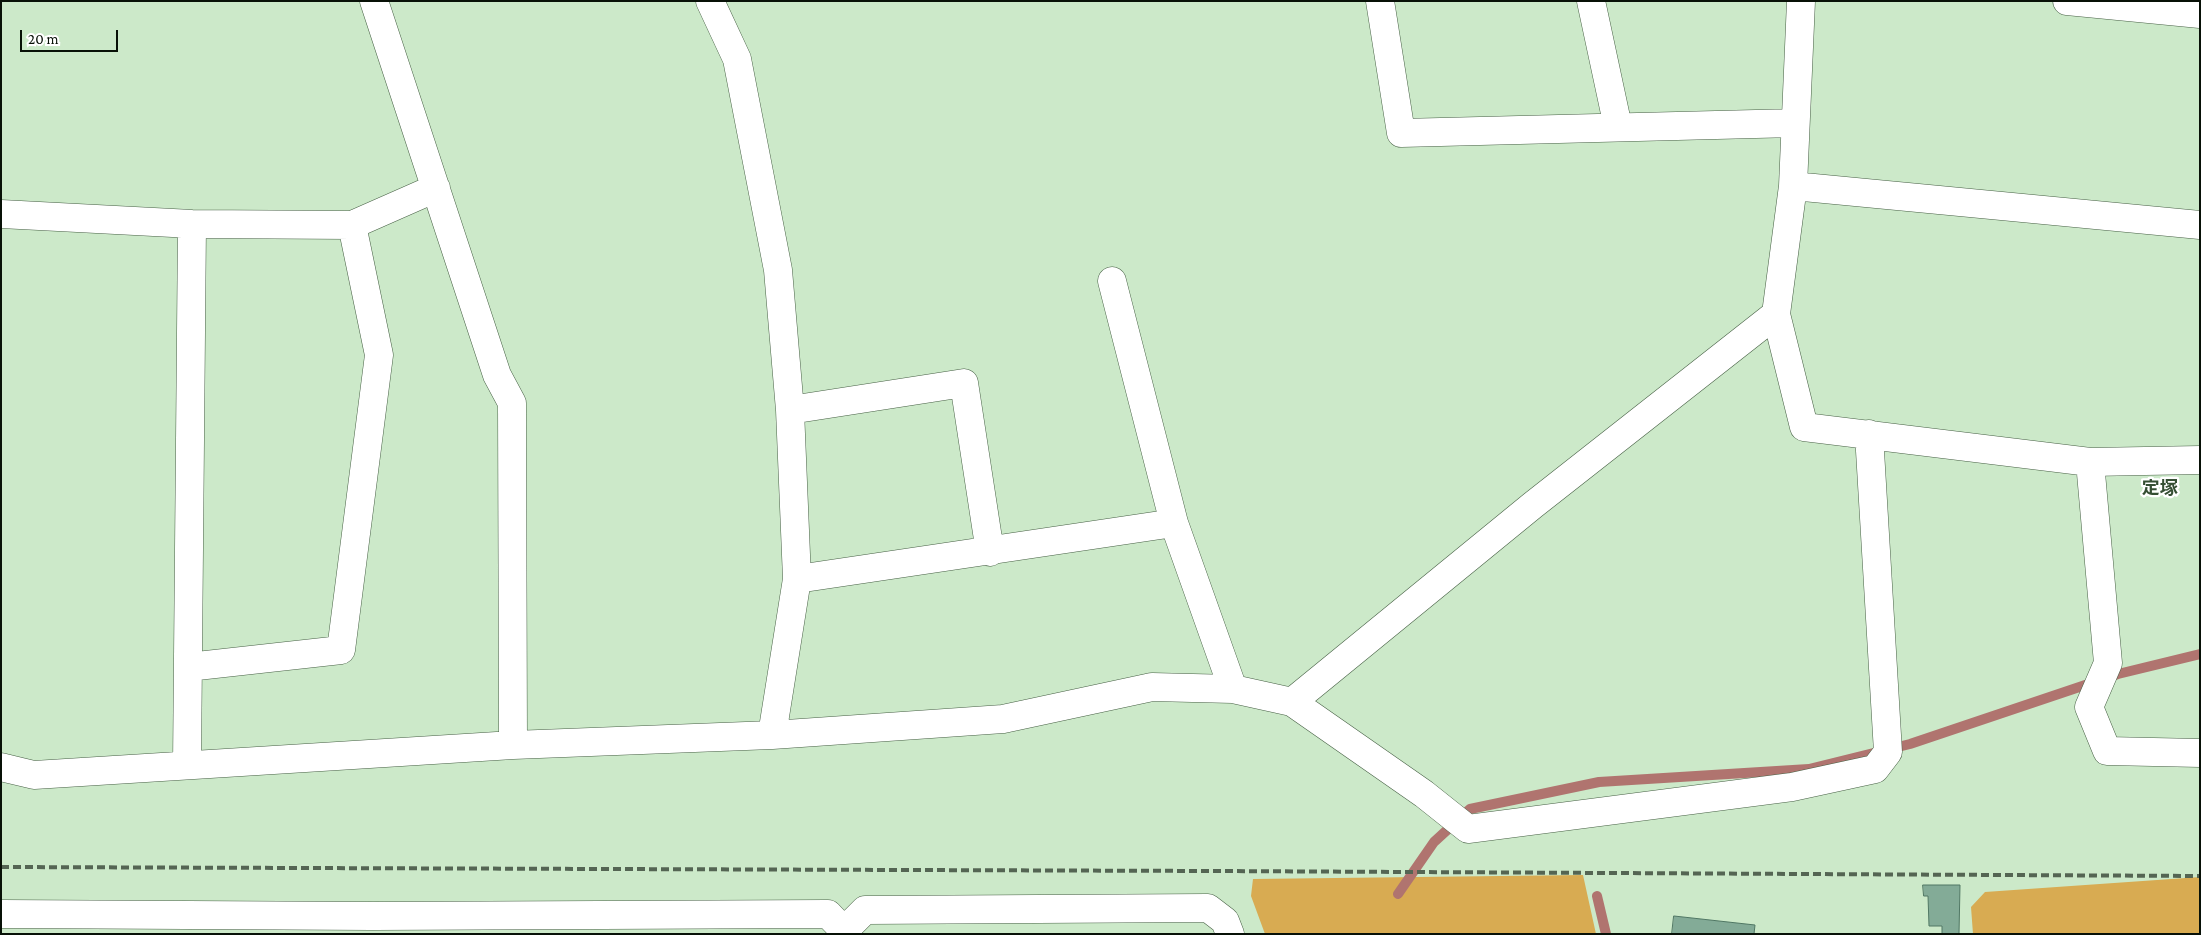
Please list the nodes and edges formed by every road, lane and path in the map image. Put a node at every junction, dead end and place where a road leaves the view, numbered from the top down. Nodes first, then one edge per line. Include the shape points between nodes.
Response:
1 (374, 1) edge
2 (710, 1) edge
3 (1380, 1) edge
4 (1591, 1) edge
5 (1802, 1) edge
6 (2068, 1) edge
7 (2200, 14) edge
8 (1795, 123) junction
9 (1618, 128) junction
10 (1793, 186) junction
11 (436, 188) junction
12 (1, 214) edge
13 (192, 224) junction
14 (352, 224) junction
15 (2200, 225) edge
16 (1112, 281) dead end
17 (1776, 314) junction
18 (790, 410) junction
19 (1869, 434) junction
20 (2200, 460) edge
21 (2090, 462) junction
22 (1174, 524) junction
23 (990, 552) junction
24 (797, 579) junction
25 (188, 667) junction
26 (1233, 689) junction
27 (1292, 702) junction
28 (772, 735) junction
29 (513, 746) junction
30 (2200, 753) edge
31 (187, 765) junction
32 (1, 768) edge
33 (1, 914) edge
34 (846, 932) edge
35 (1230, 934) edge

1 - 11 street
2 - 18 street via 737,59 778,270
3 - 9 street via 1401,133
4 - 9 street
5 - 8 street
6 - 7 street
8 - 9 street
8 - 10 street
10 - 15 street
10 - 17 street
11 - 14 street
11 - 29 street via 497,375 512,403
12 - 13 street
13 - 14 street
13 - 25 street
14 - 25 street via 378,355 341,650
16 - 22 street
17 - 19 street via 1804,427
17 - 27 street via 1533,505
18 - 23 street via 964,383
18 - 24 street
19 - 21 street
19 - 27 street via 1888,752 1875,769 1792,787 1468,829 1424,794
20 - 21 street
21 - 30 street via 2108,663 2089,707 2107,751
22 - 23 street
22 - 26 street
23 - 24 street
24 - 28 street
25 - 31 street
26 - 27 street
26 - 28 street via 1152,687 1003,719
28 - 29 street
29 - 31 street
31 - 32 street via 34,775
33 - 34 street via 828,914
34 - 35 street via 865,910 1208,908 1225,921

